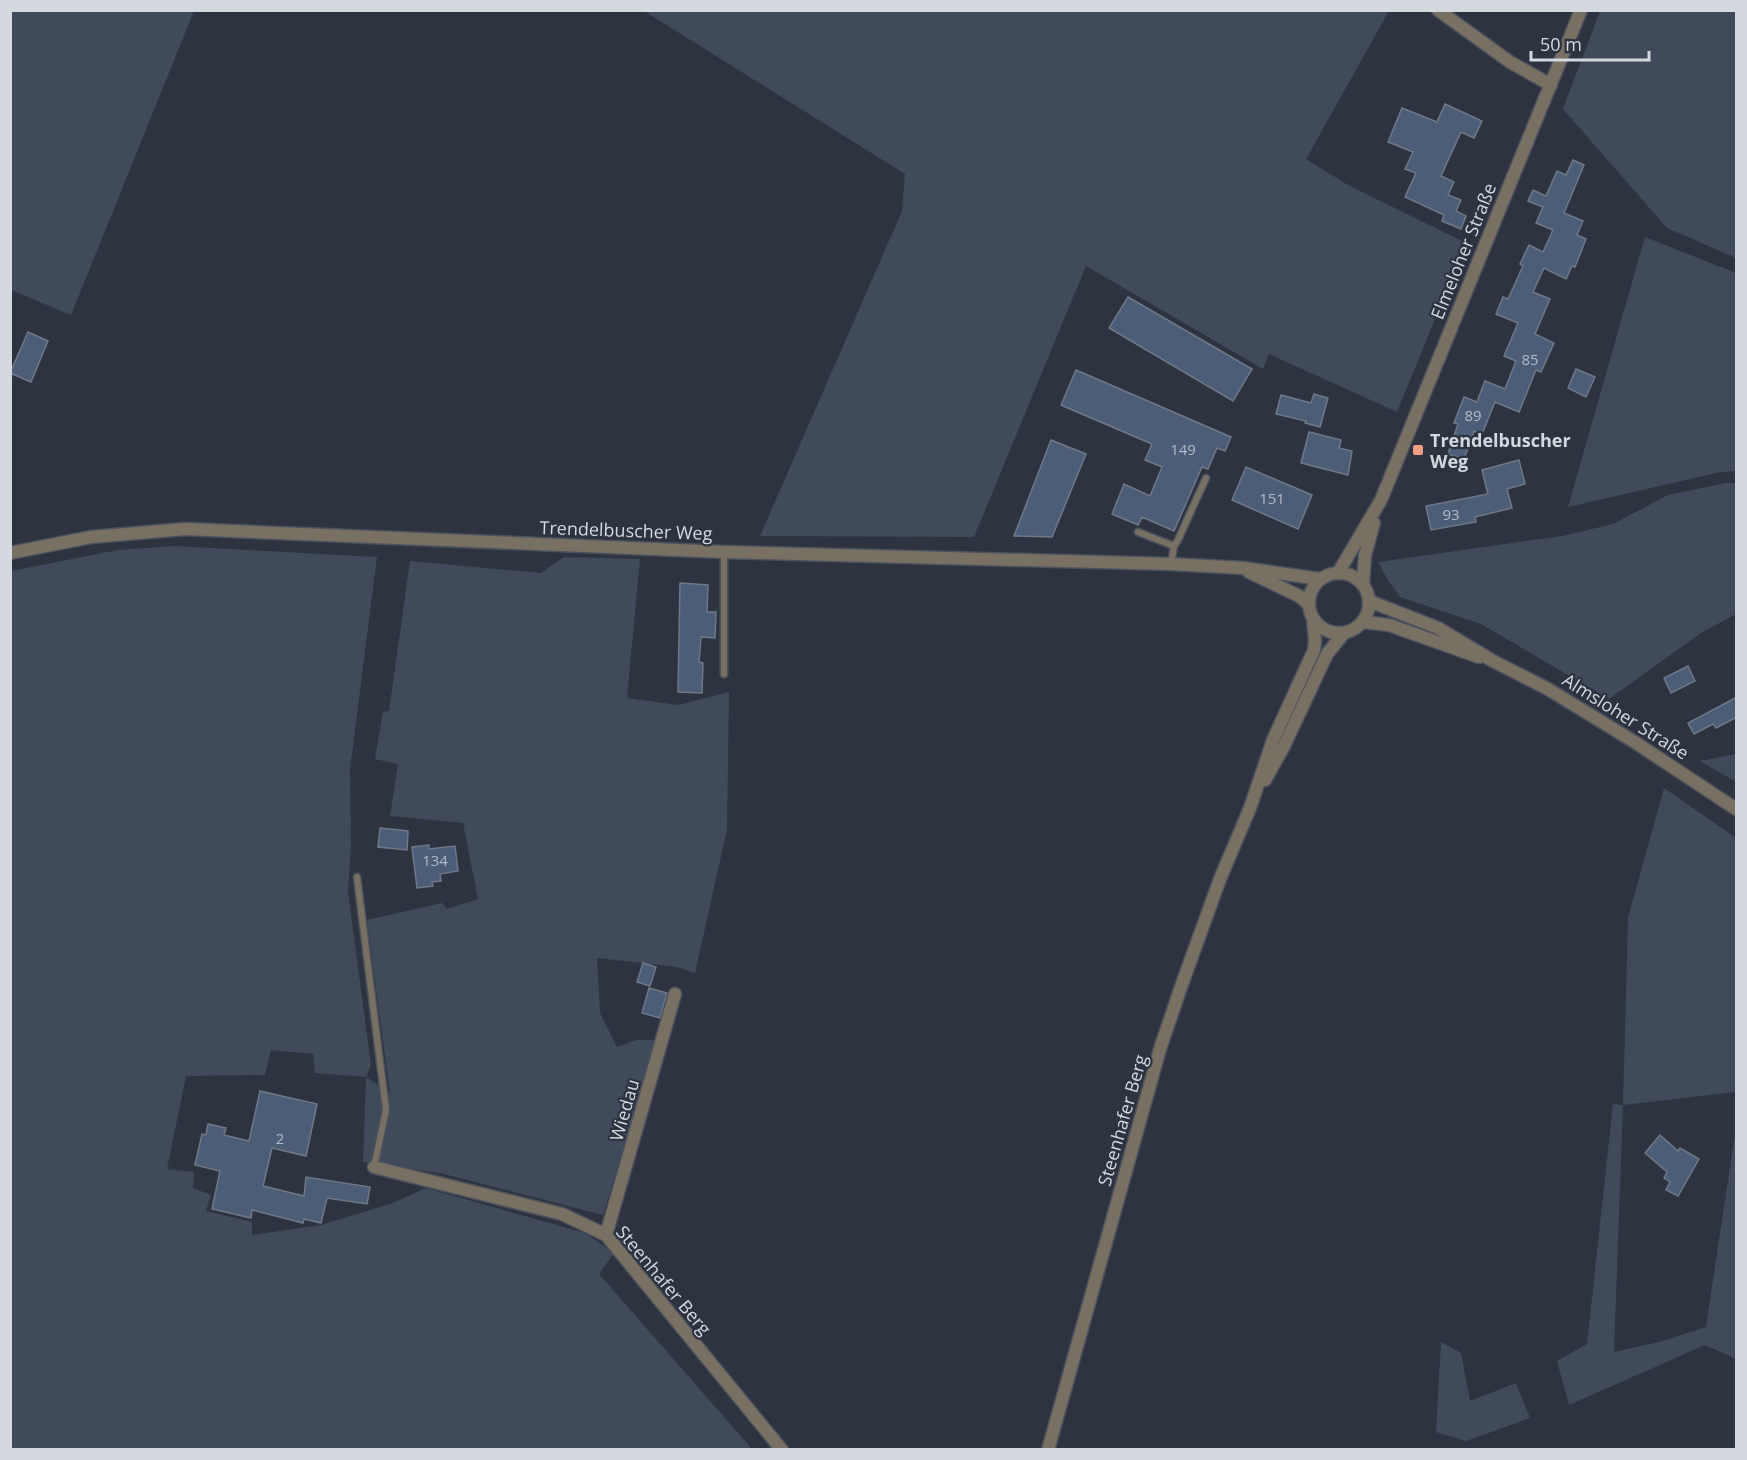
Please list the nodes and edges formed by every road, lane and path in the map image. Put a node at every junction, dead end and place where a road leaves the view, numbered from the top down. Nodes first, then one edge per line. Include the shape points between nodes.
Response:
1 (1438, 10) edge
2 (1581, 10) edge
3 (1551, 85) junction
4 (1206, 478) dead end
5 (1379, 504) junction
6 (1138, 532) dead end
7 (1174, 546) junction
8 (724, 552) junction
9 (10, 553) edge
10 (1171, 564) junction
11 (1243, 568) junction
12 (1338, 573) junction
13 (1320, 579) junction
14 (1363, 584) junction
15 (1369, 601) junction
16 (1308, 604) junction
17 (1313, 620) junction
18 (1363, 622) junction
19 (1344, 633) junction
20 (1493, 661) junction
21 (724, 674) dead end
22 (1250, 808) junction
23 (1737, 808) edge
24 (357, 877) dead end
25 (675, 994) dead end
26 (374, 1167) joint
27 (606, 1236) junction
28 (782, 1449) edge
29 (1048, 1449) edge

1 - 3 street via 1510,62
2 - 3 street, Elmeloher Straße
3 - 5 street, Elmeloher Straße
4 - 7 lane
5 - 12 street, Elmeloher Straße
5 - 14 street, Elmeloher Straße via 1365,555
6 - 7 lane
7 - 10 lane
8 - 9 street, Trendelbuscher Weg via 185,529 91,537
8 - 10 street, Trendelbuscher Weg
8 - 21 lane
10 - 11 street, Trendelbuscher Weg
11 - 13 street, Trendelbuscher Weg
11 - 16 street, Trendelbuscher Weg
12 - 13 street
12 - 14 street via 1355,577
13 - 16 street via 1310,592
14 - 15 street
15 - 18 street
15 - 20 street, Almsloher Straße via 1438,628
16 - 17 street
17 - 19 street via 1331,633
17 - 22 street, Steenhafer Berg via 1314,650 1273,740
18 - 19 street
18 - 20 street, Almsloher Straße via 1389,625
19 - 22 street, Steenhafer Berg via 1327,654
20 - 23 street, Almsloher Straße via 1567,700
22 - 29 street, Steenhafer Berg via 1200,933 1160,1049
24 - 26 lane via 386,1110
25 - 27 street, Wiedau
26 - 27 street, Steenhafer Berg via 562,1214
27 - 28 street, Steenhafer Berg

